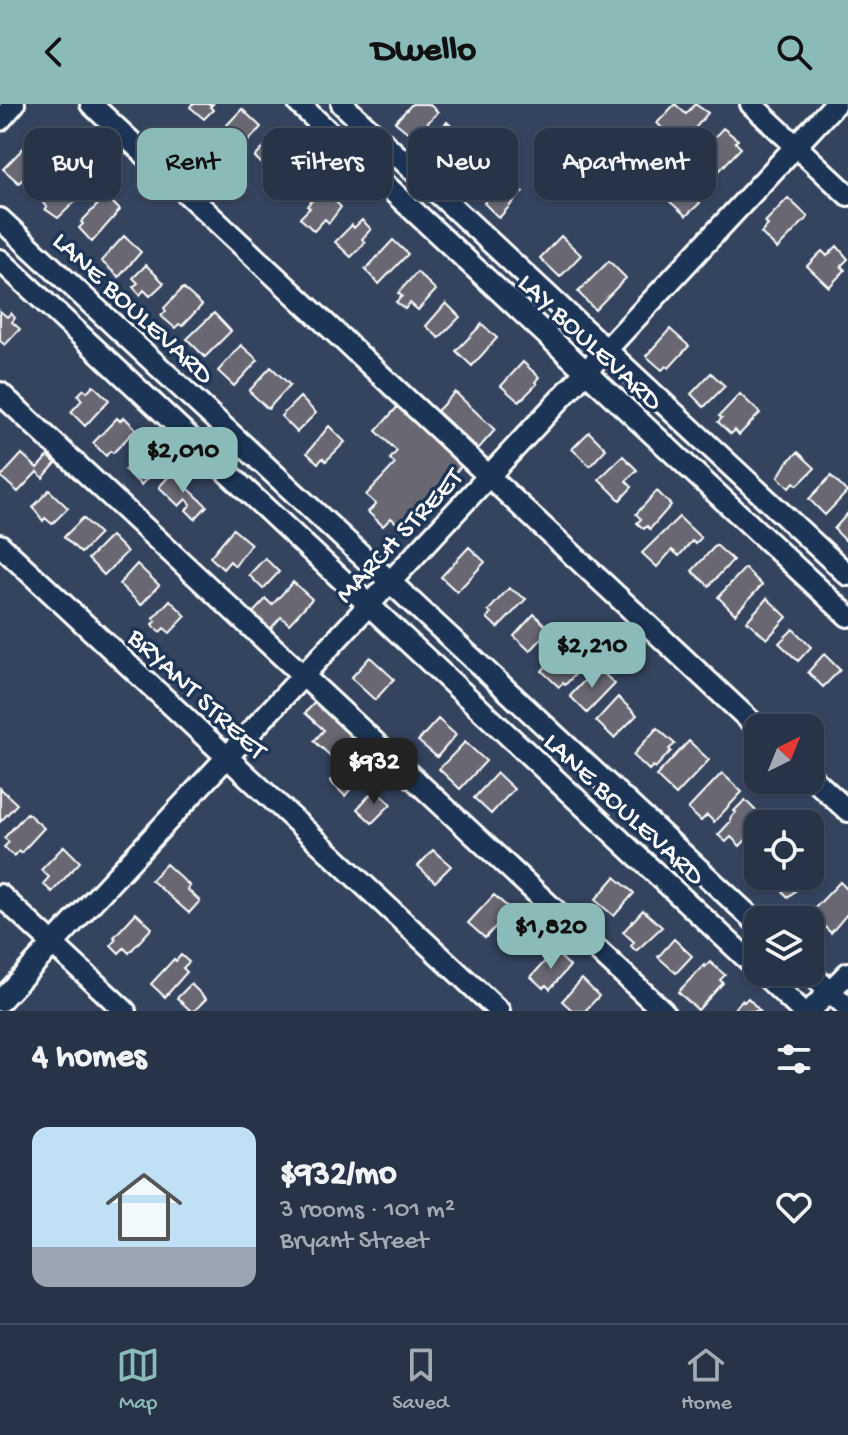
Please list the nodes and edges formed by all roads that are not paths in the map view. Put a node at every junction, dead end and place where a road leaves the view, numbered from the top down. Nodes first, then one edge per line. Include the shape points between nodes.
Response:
1 (14, 104) edge
2 (91, 104) edge
3 (299, 104) edge
4 (342, 104) edge
5 (751, 104) edge
6 (835, 104) edge
7 (0, 120) edge
8 (324, 128) edge
9 (368, 128) edge
10 (796, 146) junction
11 (392, 151) edge
12 (392, 192) edge
13 (848, 195) edge
14 (0, 219) edge
15 (0, 260) edge
16 (607, 350) junction
17 (585, 372) junction
18 (167, 374) junction
19 (0, 393) edge
20 (146, 396) junction
21 (488, 476) junction
22 (0, 545) edge
23 (828, 556) junction
24 (848, 575) edge
25 (807, 578) junction
26 (392, 582) junction
27 (370, 605) junction
28 (848, 616) edge
29 (304, 674) junction
30 (744, 715) edge
31 (227, 757) junction
32 (824, 789) edge
33 (618, 793) junction
34 (848, 811) edge
35 (596, 817) junction
36 (0, 895) edge
37 (744, 911) edge
38 (53, 944) junction
39 (744, 957) edge
40 (848, 973) edge
41 (775, 986) edge
42 (824, 986) edge
43 (830, 992) junction
44 (0, 1001) edge
45 (848, 1008) edge
46 (125, 1011) edge
47 (499, 1011) edge
48 (663, 1011) edge
49 (802, 1011) edge
50 (810, 1011) edge

1 - 7 street
2 - 21 street
3 - 8 street, LAY BOULEVARD
4 - 9 street, LAY BOULEVARD
5 - 10 street
6 - 10 street, MARCH STREET
10 - 13 street
10 - 16 street, MARCH STREET
11 - 16 street, LAY BOULEVARD
12 - 17 street, LAY BOULEVARD
14 - 18 street, LANE BOULEVARD
15 - 20 street, LANE BOULEVARD
16 - 17 street, MARCH STREET
16 - 23 street, LAY BOULEVARD
17 - 21 street, MARCH STREET
17 - 25 street, LAY BOULEVARD
18 - 20 street
18 - 26 street, LANE BOULEVARD
19 - 29 street
20 - 27 street, LANE BOULEVARD
21 - 26 street, MARCH STREET
21 - 30 street
22 - 31 street, BRYANT STREET
23 - 24 street, LAY BOULEVARD
23 - 25 street
25 - 28 street, LAY BOULEVARD
26 - 27 street, MARCH STREET
26 - 33 street, LANE BOULEVARD
27 - 29 street, MARCH STREET
27 - 35 street, LANE BOULEVARD
29 - 31 street, MARCH STREET
29 - 48 street
31 - 38 street, MARCH STREET
31 - 47 street, BRYANT STREET
32 - 34 street
33 - 35 street
33 - 37 street, LANE BOULEVARD
35 - 39 street, LANE BOULEVARD
36 - 38 street
38 - 44 street, MARCH STREET
38 - 46 street
40 - 43 street
41 - 49 street, LANE BOULEVARD
42 - 43 street
43 - 45 street
43 - 50 street

